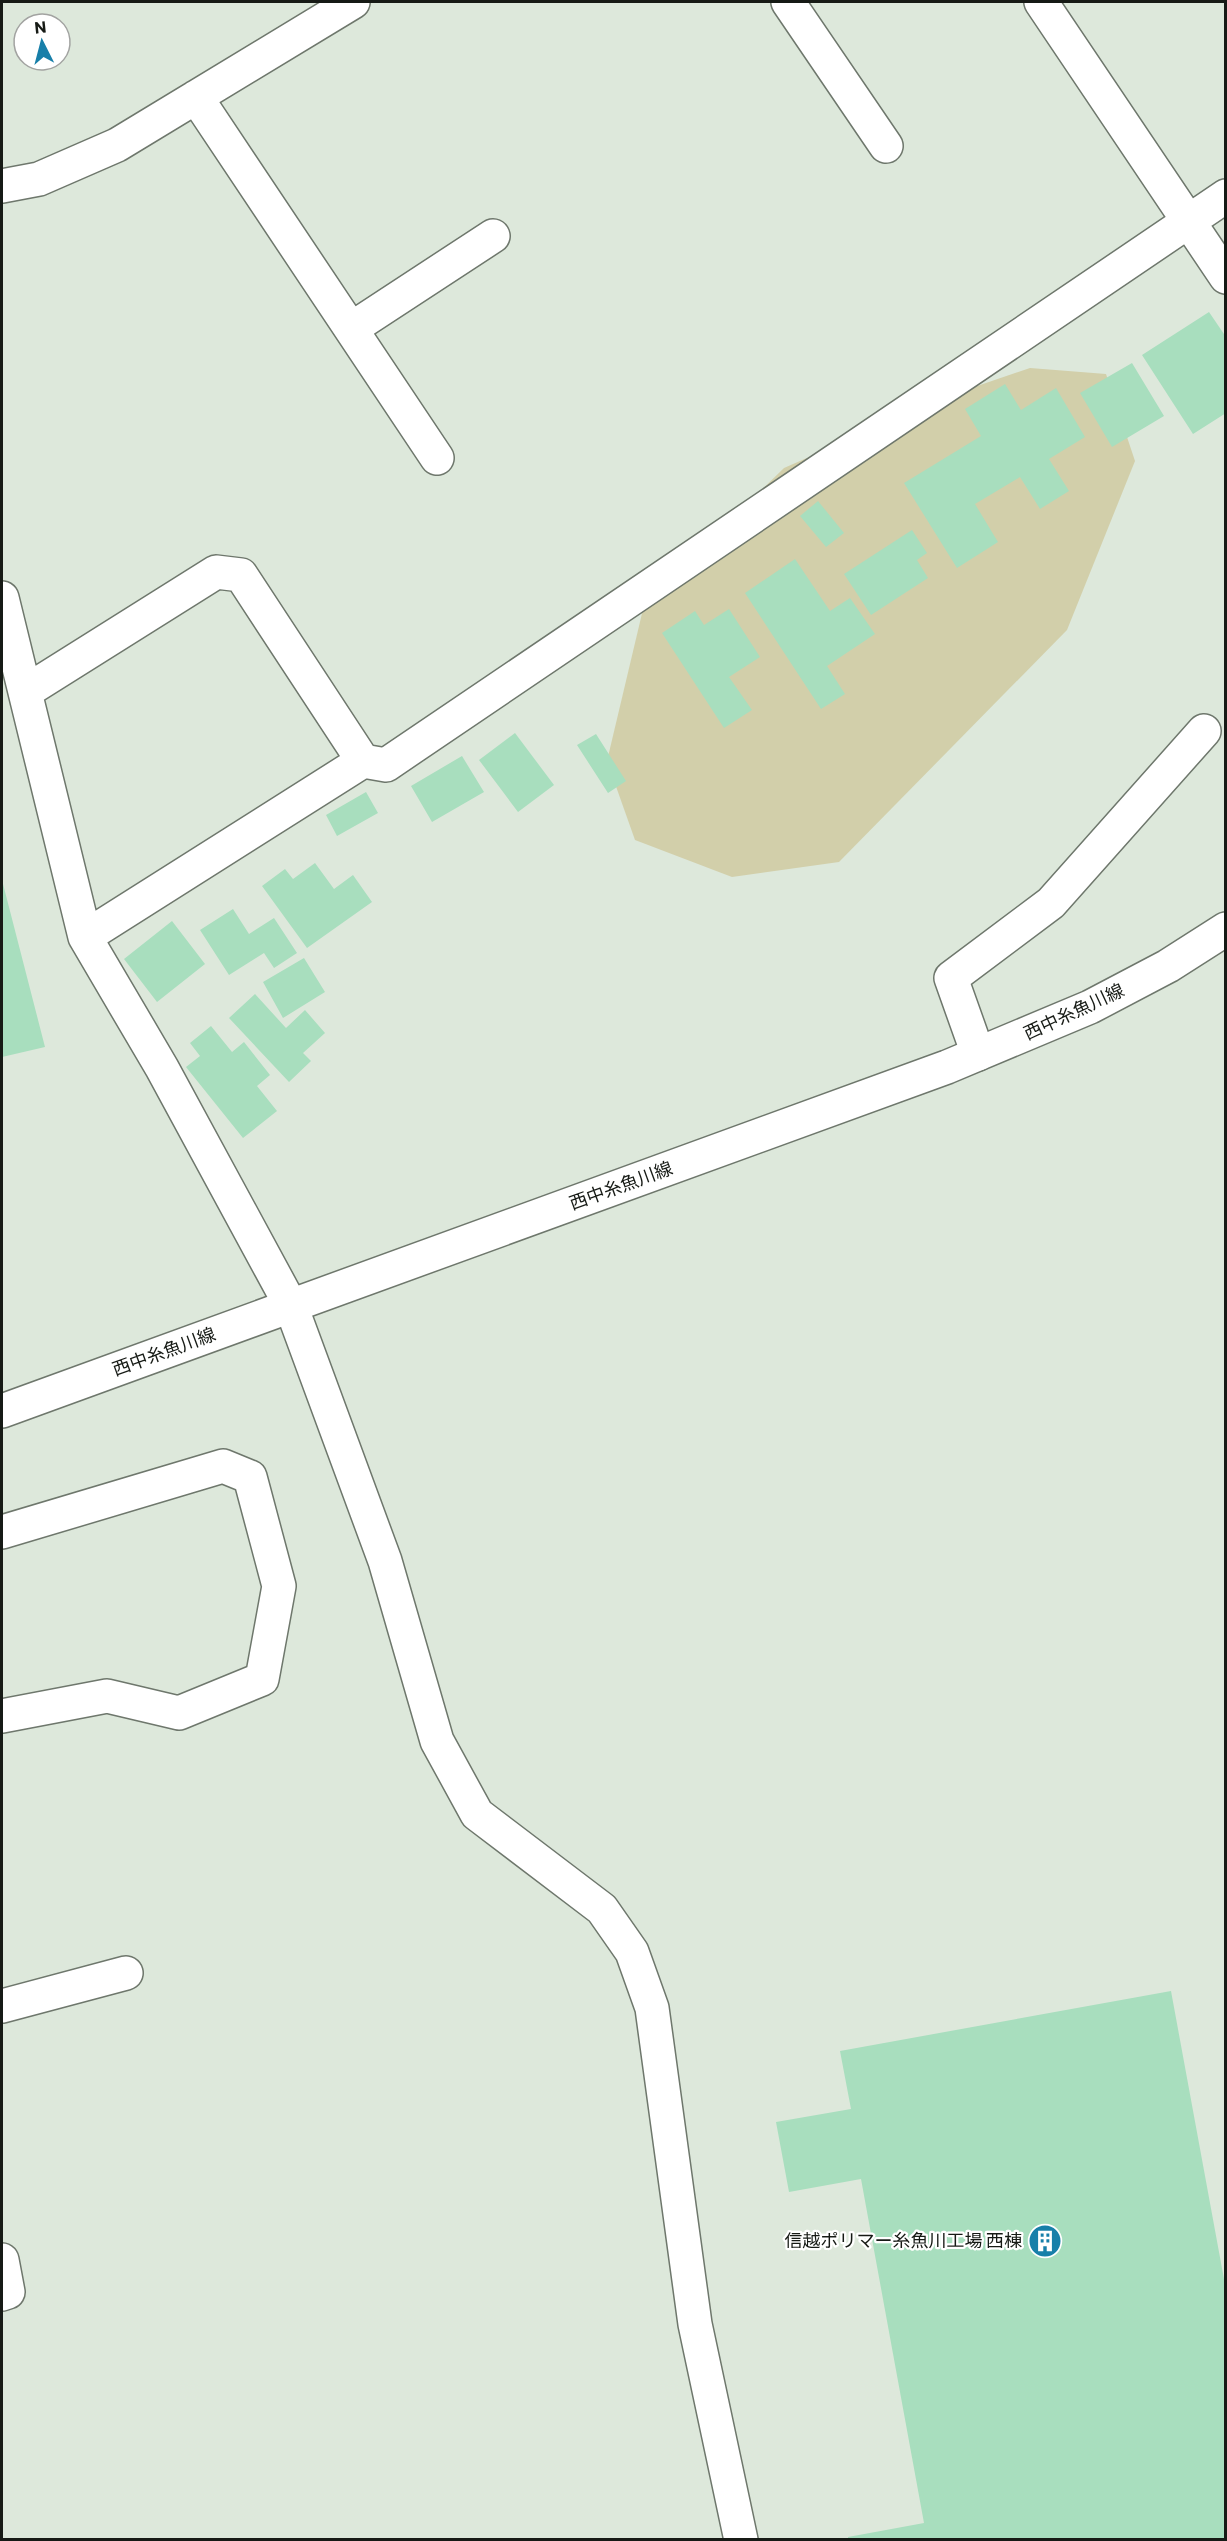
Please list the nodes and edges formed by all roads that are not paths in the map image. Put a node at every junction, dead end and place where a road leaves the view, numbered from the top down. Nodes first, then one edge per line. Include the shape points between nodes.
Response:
1 (353, 2) edge
2 (788, 2) edge
3 (1041, 2) edge
4 (196, 97) junction
5 (886, 146) dead end
6 (2, 186) edge
7 (1226, 196) edge
8 (1187, 222) junction
9 (493, 236) dead end
10 (1226, 277) edge
11 (351, 329) junction
12 (437, 458) dead end
13 (2, 598) edge
14 (25, 692) junction
15 (1203, 731) dead end
16 (363, 761) junction
17 (1226, 929) edge
18 (85, 937) junction
19 (978, 1054) junction
20 (291, 1306) junction
21 (2, 1411) edge
22 (2, 1532) edge
23 (2, 1716) edge
24 (126, 1973) dead end
25 (2, 2006) edge
26 (2, 2260) edge
27 (2, 2294) edge
28 (741, 2540) edge

1 - 4 street
2 - 5 street
3 - 8 street
4 - 6 street via 117,146 39,179
4 - 11 street
7 - 8 street
8 - 10 street
8 - 16 street via 386,765
9 - 11 street
11 - 12 street
13 - 14 street
14 - 16 street via 216,572 241,575
14 - 18 street
15 - 19 street via 1051,903 951,978
16 - 18 street
17 - 19 street, 西中糸魚川線 via 1168,966 1090,1007
18 - 20 street via 162,1068
19 - 20 street, 西中糸魚川線
20 - 21 street, 西中糸魚川線
20 - 28 street via 385,1561 437,1741 477,1814 602,1909 632,1952 652,2008 695,2324
22 - 23 street via 223,1466 250,1477 279,1586 262,1679 179,1713 107,1695
24 - 25 street
26 - 27 street via 8,2292

